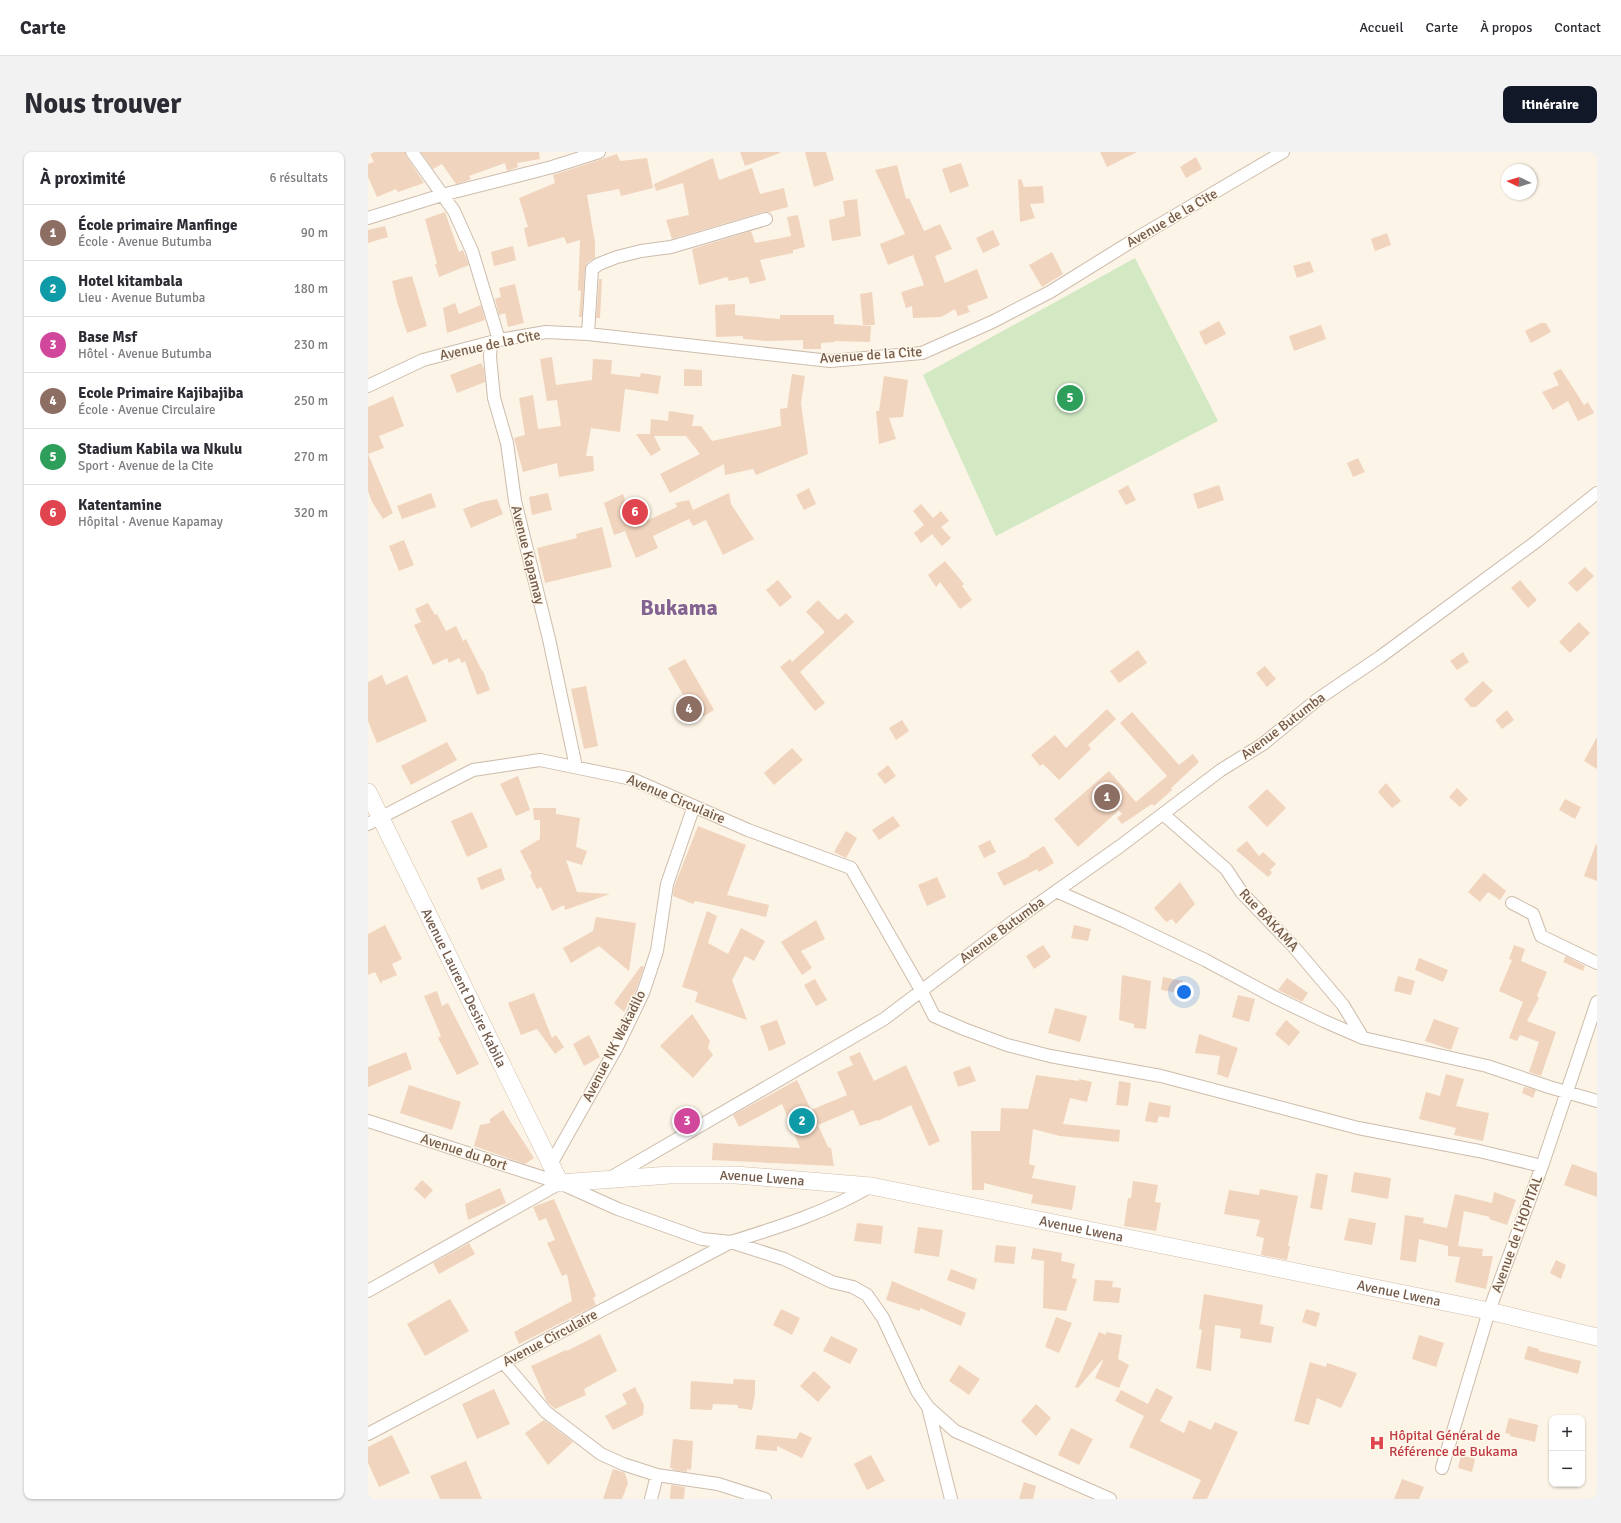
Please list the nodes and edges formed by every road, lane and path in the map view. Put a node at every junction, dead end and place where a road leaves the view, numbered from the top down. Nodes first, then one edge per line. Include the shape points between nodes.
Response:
1 (412, 152) edge
2 (599, 152) edge
3 (1283, 152) edge
4 (442, 195) junction
5 (368, 218) edge
6 (766, 219) dead end
7 (588, 334) junction
8 (495, 341) junction
9 (368, 386) edge
10 (1597, 493) edge
11 (576, 767) junction
12 (368, 792) edge
13 (694, 806) junction
14 (1163, 814) junction
15 (374, 821) edge
16 (1056, 891) junction
17 (1512, 903) dead end
18 (1597, 963) edge
19 (921, 990) junction
20 (1597, 1002) edge
21 (1363, 1038) junction
22 (1566, 1092) junction
23 (1597, 1101) edge
24 (368, 1121) edge
25 (551, 1164) junction
26 (1542, 1166) junction
27 (608, 1179) junction
28 (560, 1183) junction
29 (871, 1186) junction
30 (731, 1242) junction
31 (368, 1291) edge
32 (1489, 1311) junction
33 (1597, 1337) edge
34 (504, 1363) junction
35 (928, 1407) junction
36 (368, 1434) edge
37 (1442, 1468) dead end
38 (657, 1475) junction
39 (651, 1499) edge
40 (765, 1499) edge
41 (951, 1499) edge
42 (1110, 1499) edge

1 - 4 street, Avenue Kapamay
2 - 4 street via 552,167
3 - 7 street, Avenue de la Cite via 1050,292 992,322 922,353 830,361
4 - 5 street
4 - 8 street, Avenue Kapamay via 454,210 472,251
6 - 7 street via 671,247 641,251 592,268
7 - 8 street, Avenue de la Cite via 546,332
8 - 9 street, Avenue de la Cite via 424,360
8 - 11 street, Avenue Kapamay via 490,357 494,398 507,443 515,500 549,639
10 - 14 street, Avenue Butumba via 1537,541 1380,657 1318,699 1263,744 1221,770
11 - 13 street, Avenue Circulaire via 632,779
11 - 15 street, Avenue Circulaire via 540,760 474,770
12 - 15 main road, Avenue Laurent Desire Kabila
13 - 19 street, Avenue Circulaire via 748,830 851,868
13 - 25 street, Avenue NK Wakadilo via 667,884 657,951 643,993 618,1045
14 - 16 street, Avenue Butumba
14 - 21 street, Rue BAKAMA via 1226,869 1242,893 1293,946 1343,1005
15 - 25 main road, Avenue Laurent Desire Kabila
16 - 19 street, Avenue Butumba
16 - 21 street via 1124,921 1282,1001
17 - 18 street via 1533,914 1541,936
19 - 26 street, Avenue Circulaire via 934,1016 1007,1045 1050,1056 1161,1076 1358,1128
19 - 27 street, Avenue Butumba via 884,1019
20 - 22 street, Avenue de l'HOPITAL
21 - 22 street via 1487,1066
22 - 23 street
22 - 26 street, Avenue de l'HOPITAL
24 - 28 street, Avenue du Port
25 - 28 main road, Avenue Laurent Desire Kabila
26 - 32 street, Avenue de l'HOPITAL
27 - 28 main road, Avenue Lwena
27 - 29 main road, Avenue Lwena via 670,1175 736,1176
28 - 30 street, Avenue du Port via 662,1226 702,1239
28 - 31 street
29 - 30 street via 820,1212
29 - 32 main road, Avenue Lwena
30 - 34 street, Avenue Circulaire
30 - 35 street via 784,1259 832,1282 853,1287 867,1295 883,1318 917,1391
32 - 33 main road, Avenue Lwena
32 - 37 street, Avenue de l'HOPITAL
34 - 36 street, Avenue Circulaire
34 - 38 street via 546,1412 601,1454
35 - 41 street
35 - 42 street via 955,1431
38 - 39 street
38 - 40 street via 718,1484

